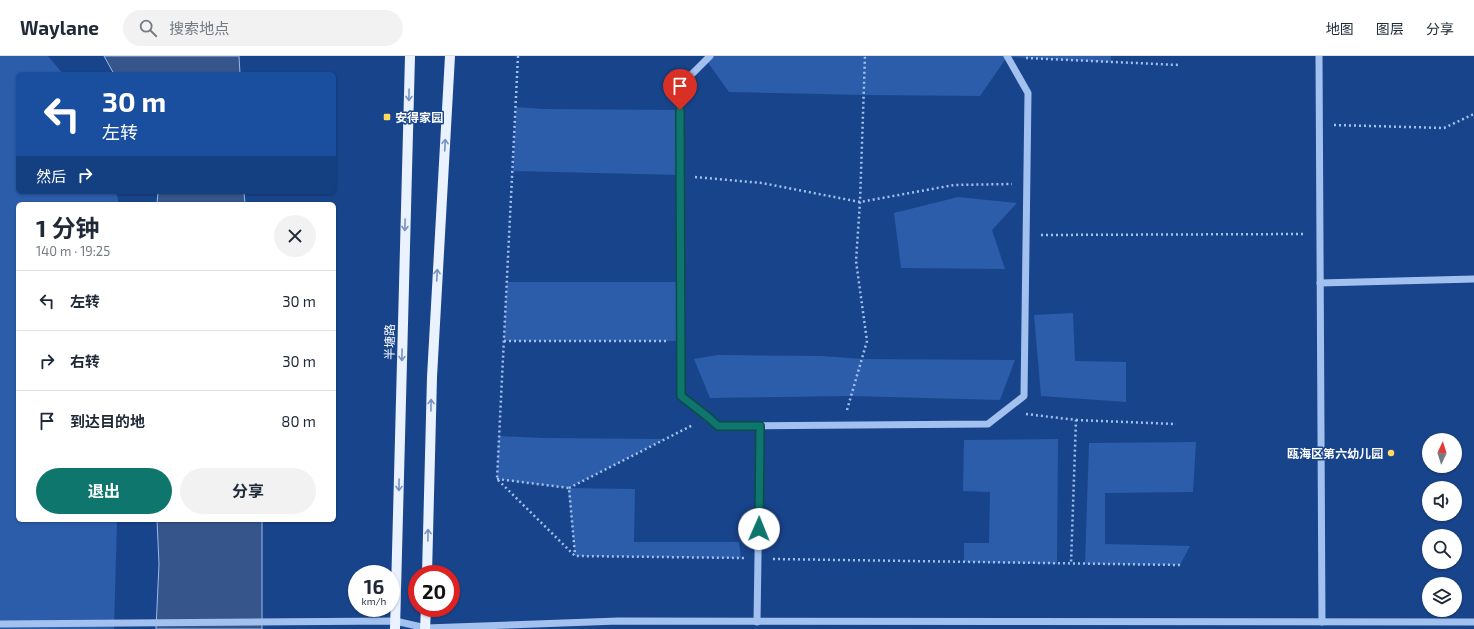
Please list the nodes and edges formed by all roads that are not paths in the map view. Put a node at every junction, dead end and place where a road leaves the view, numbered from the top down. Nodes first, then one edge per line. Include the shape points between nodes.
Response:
1 (410, 56) edge
2 (450, 56) edge
3 (710, 56) edge
4 (1007, 56) edge
5 (1318, 56) edge
6 (1474, 279) edge
7 (1320, 282) junction
8 (760, 426) junction
9 (427, 565) edge
10 (426, 617) edge
11 (757, 622) junction
12 (1322, 622) junction
13 (1474, 622) edge
14 (0, 624) edge
15 (395, 625) edge
16 (1010, 625) edge
17 (426, 628) edge

1 -> 15 main road, 半塘路
9 -> 2 main road via 432,377
3 - 8 street via 680,86 681,396 718,426
4 - 8 street via 1028,93 1024,396 988,424
5 - 7 street
6 - 7 street
7 - 12 street
8 - 11 street
10 - 17 main road
11 - 16 street
11 - 17 street via 618,621
12 - 13 street
12 - 16 street
14 - 15 street
15 - 17 street

